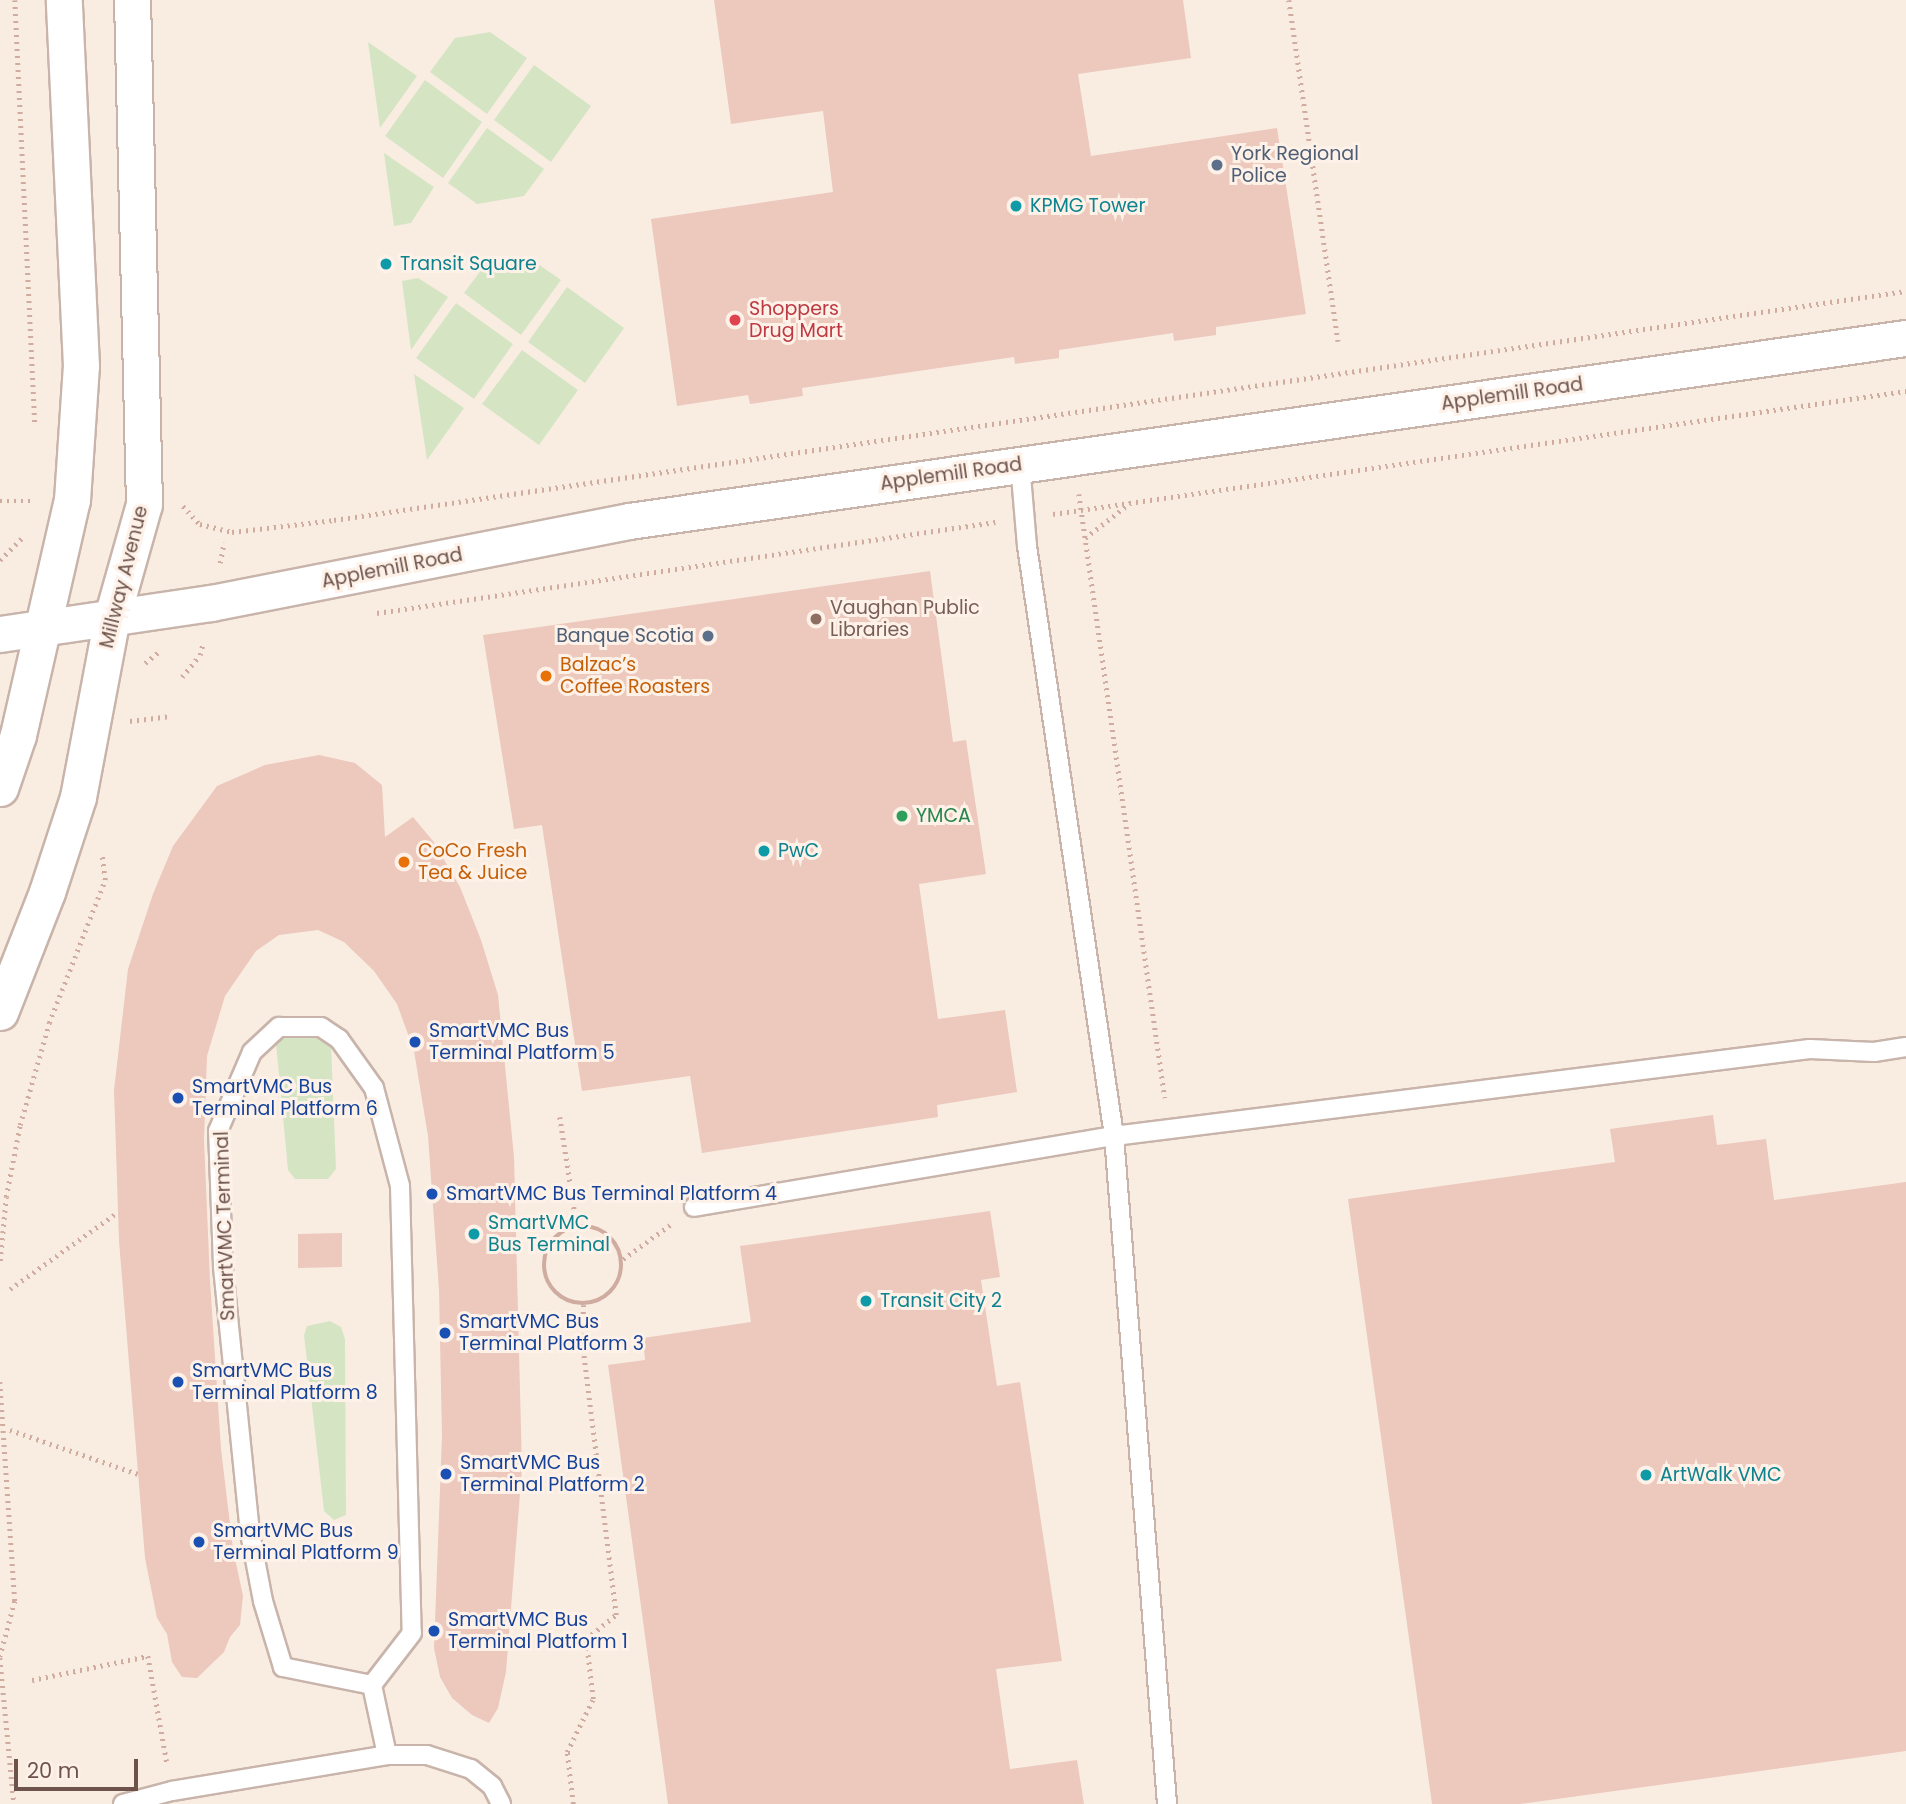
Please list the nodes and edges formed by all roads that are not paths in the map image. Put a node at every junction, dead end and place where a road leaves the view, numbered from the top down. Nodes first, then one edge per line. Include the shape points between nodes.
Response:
1 (64, 0) edge
2 (132, 0) edge
3 (1906, 338) edge
4 (1020, 464) junction
5 (112, 617) junction
6 (45, 626) junction
7 (0, 634) edge
8 (0, 788) edge
9 (0, 1012) edge
10 (1906, 1047) edge
11 (1114, 1136) junction
12 (694, 1207) road end
13 (372, 1685) junction
14 (387, 1755) junction
15 (122, 1804) edge
16 (501, 1804) edge
17 (1167, 1804) edge

1 - 6 street via 81,366 72,500
2 - 5 street, Millway Avenue via 144,504
3 - 4 street, Applemill Road
4 - 5 street, Applemill Road via 629,521 211,603
4 - 11 lane via 1028,553
5 - 6 street, Applemill Road
5 - 9 street, Millway Avenue via 78,797
6 - 7 street, Applemill Road
6 - 8 street
10 - 11 lane via 1874,1052 1810,1049
11 - 12 lane
11 - 17 lane
13 - 13 lane, SmartVMC Terminal via 412,1633 400,1186 374,1088 339,1039 321,1027 279,1027 252,1052 218,1131 222,1265 250,1533 263,1601 283,1667
13 - 14 lane
14 - 15 lane via 172,1791
14 - 16 lane via 427,1755 471,1769 492,1786

